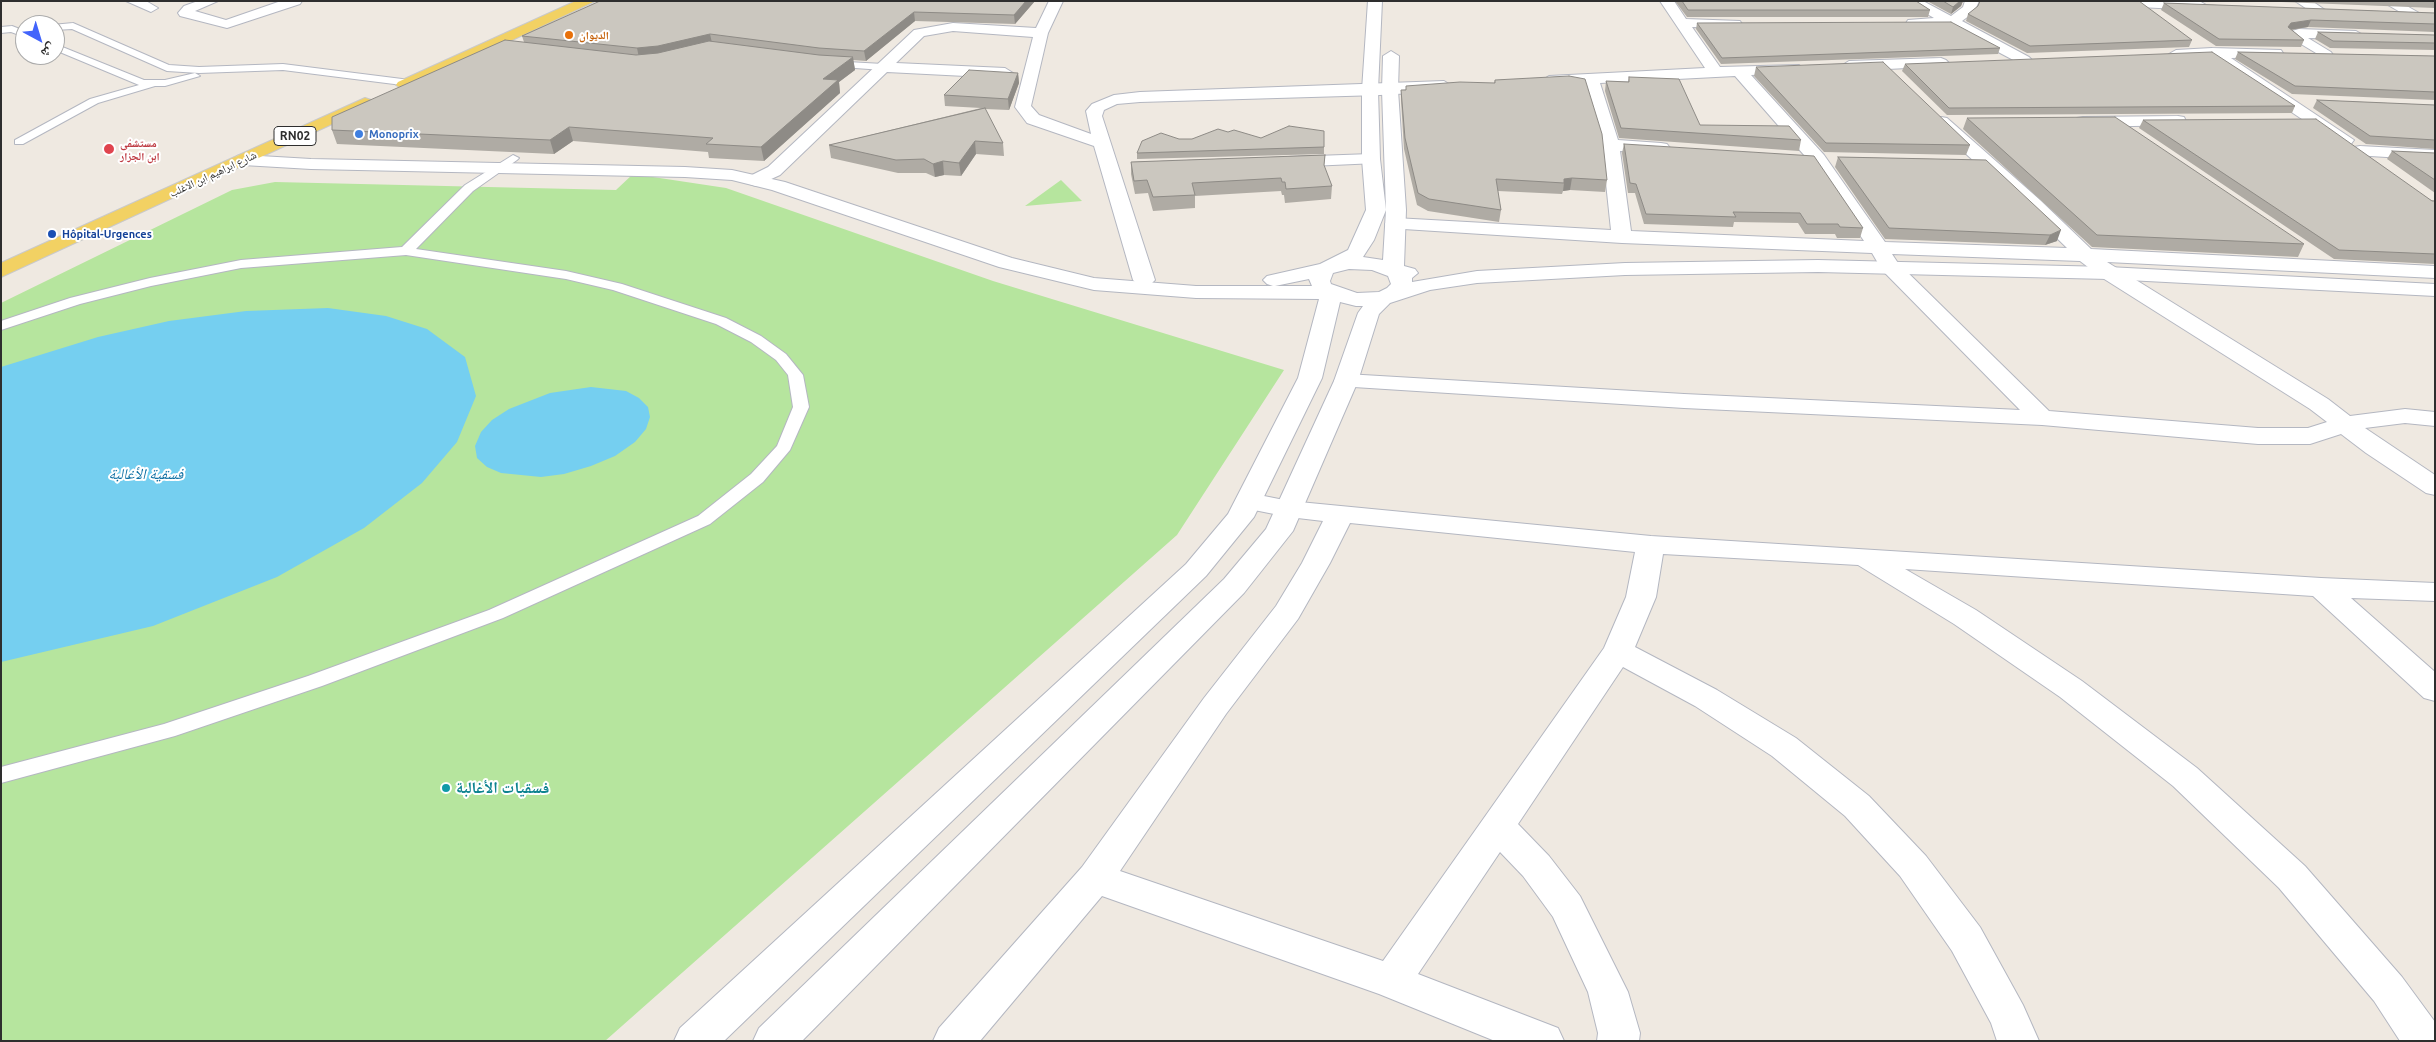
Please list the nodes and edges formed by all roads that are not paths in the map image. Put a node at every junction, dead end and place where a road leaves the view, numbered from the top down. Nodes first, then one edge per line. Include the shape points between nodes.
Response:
1 (133, 1) edge
2 (211, 1) edge
3 (295, 1) edge
4 (588, 1) edge
5 (1056, 1) edge
6 (1375, 1) edge
7 (1667, 1) edge
8 (1912, 1) edge
9 (1972, 1) edge
10 (2302, 1) edge
11 (2137, 2) edge
12 (2218, 6) edge
13 (2385, 7) edge
14 (151, 8) dead end
15 (2288, 9) edge
16 (2318, 10) junction
17 (2336, 11) edge
18 (2410, 14) junction
19 (2435, 14) edge
20 (2160, 19) edge
21 (1952, 22) junction
22 (1681, 24) junction
23 (1748, 24) edge
24 (65, 26) edge
25 (1, 30) edge
26 (15, 31) edge
27 (1041, 33) junction
28 (2432, 34) edge
29 (15, 35) edge
30 (2366, 35) edge
31 (1, 38) edge
32 (2191, 39) edge
33 (1392, 40) dead end
34 (1920, 40) edge
35 (489, 46) junction
36 (508, 49) edge
37 (65, 51) edge
38 (1934, 51) edge
39 (2214, 53) junction
40 (2158, 54) edge
41 (2326, 55) junction
42 (2346, 55) edge
43 (2043, 59) edge
44 (2024, 60) junction
45 (1996, 61) edge
46 (821, 63) edge
47 (1885, 65) junction
48 (883, 67) junction
49 (1836, 67) edge
50 (230, 68) junction
51 (1807, 68) edge
52 (1738, 70) junction
53 (1715, 71) junction
54 (1029, 75) junction
55 (1591, 79) junction
56 (1532, 82) edge
57 (410, 83) junction
58 (153, 84) junction
59 (1904, 84) edge
60 (1464, 85) edge
61 (1370, 90) junction
62 (1390, 90) junction
63 (2288, 101) junction
64 (2318, 102) edge
65 (2195, 120) edge
66 (2289, 120) edge
67 (2317, 120) junction
68 (1961, 122) dead end
69 (2067, 122) edge
70 (2116, 122) junction
71 (2140, 138) edge
72 (19, 142) dead end
73 (1102, 143) junction
74 (1611, 145) junction
75 (266, 149) junction
76 (1680, 150) edge
77 (2360, 151) junction
78 (2435, 155) edge
79 (1798, 158) edge
80 (1371, 159) junction
81 (1818, 159) junction
82 (243, 160) junction
83 (1838, 160) edge
84 (1958, 162) edge
85 (1271, 163) edge
86 (1988, 163) junction
87 (505, 164) junction
88 (2382, 167) edge
89 (1110, 168) junction
90 (1129, 168) dead end
91 (774, 171) junction
92 (756, 180) junction
93 (1395, 224) junction
94 (1622, 237) junction
95 (1878, 246) junction
96 (2303, 250) edge
97 (406, 251) junction
98 (2084, 255) junction
99 (1889, 266) junction
100 (2327, 266) junction
101 (1, 271) edge
102 (2435, 272) edge
103 (2108, 273) junction
104 (1331, 276) junction
105 (1144, 280) junction
106 (1390, 287) junction
107 (2435, 290) edge
108 (1, 326) edge
109 (1346, 381) junction
110 (2042, 418) junction
111 (2435, 418) edge
112 (2346, 424) junction
113 (2435, 487) edge
114 (1249, 500) junction
115 (1289, 509) junction
116 (1340, 515) junction
117 (1651, 545) junction
118 (1865, 556) junction
119 (2321, 587) junction
120 (2435, 592) edge
121 (1618, 651) junction
122 (2435, 690) edge
123 (1, 775) edge
124 (1498, 826) junction
125 (1095, 878) junction
126 (1391, 981) junction
127 (695, 1041) edge
128 (774, 1041) edge
129 (954, 1041) edge
130 (1543, 1041) edge
131 (1618, 1041) edge
132 (2018, 1041) edge
133 (2424, 1041) edge

1 - 14 street
2 - 3 street via 185,13 227,24
4 - 35 main road, شارع ابراهيم ابن الاغلب / RN02
5 - 27 street
6 - 61 street
7 - 22 street
8 - 21 street
9 - 21 street via 1968,9
10 - 16 street
11 - 12 street
11 - 20 street
13 - 18 street
15 - 16 street
16 - 17 street
18 - 19 street
18 - 28 street
21 - 34 street via 1898,23
21 - 44 street
22 - 23 street
22 - 53 street
24 - 50 lane via 73,26 166,68
25 - 26 lane
27 - 48 street via 953,27 931,29 919,33
27 - 54 street
29 - 31 lane
30 - 41 street via 2293,35
32 - 39 street
33 - 62 street
35 - 36 lane
35 - 57 main road, شارع ابراهيم ابن الاغلب / RN02
37 - 58 lane via 143,84
38 - 47 street via 1954,62
39 - 40 street
39 - 41 street
39 - 63 street
41 - 42 street
43 - 44 street
44 - 45 street
46 - 48 lane
47 - 49 street
47 - 59 street
48 - 54 street
48 - 91 street
50 - 57 lane via 283,67
50 - 58 lane
51 - 52 street
52 - 53 street
52 - 81 street
53 - 55 street
54 - 73 street via 1023,107 1027,114 1044,124
55 - 56 street
55 - 74 street
57 - 75 main road, شارع ابراهيم ابن الاغلب / RN02
58 - 72 lane via 94,102
60 - 62 street
61 - 62 street
61 - 73 street via 1114,100 1094,111
61 - 80 street
62 - 93 street
63 - 64 street
63 - 67 street
65 - 70 street
66 - 67 street
67 - 77 street
68 - 86 street via 1936,116
69 - 70 street
70 - 71 street
73 - 89 street
74 - 76 street
74 - 94 street
75 - 82 main road, شارع ابراهيم ابن الاغلب / RN02
75 - 87 street
77 - 78 street
77 - 88 street
79 - 81 street
80 - 85 street
80 - 104 street via 1376,210 1355,254
81 - 83 street
81 - 95 street
82 - 87 street
82 - 101 main road, شارع ابراهيم ابن الاغلب / RN02
84 - 86 street
86 - 98 street
87 - 91 street via 709,163
87 - 92 street via 714,173
87 - 97 lane via 468,188
89 - 90 street
89 - 105 street
91 - 92 street
91 - 105 street via 1058,264 1089,273
92 - 104 street via 1006,263 1094,284 1179,291
93 - 94 street
93 - 106 street
94 - 95 street
95 - 98 street
95 - 99 street
96 - 100 street
97 - 108 lane via 241,264 75,301
97 - 123 lane via 566,275 617,287 721,321 739,330 781,357 795,375 801,407 784,447 757,478 704,520 496,614 168,731
98 - 100 street
98 - 103 street
99 - 103 street
99 - 106 street via 1625,269 1477,277
99 - 110 street
100 - 102 street
103 - 107 street
103 - 112 street
104 - 105 street via 1250,282
104 - 106 street via 1356,300
104 - 106 street via 1362,262 1375,264
104 - 114 street via 1310,378
106 - 109 street via 1369,314
109 - 110 street
109 - 115 street
110 - 112 street via 2285,437 2310,436
111 - 112 street via 2405,416
112 - 113 street via 2375,448
114 - 115 street
114 - 127 street via 1240,517 1196,570
115 - 116 street
115 - 128 street via 1279,531 1234,586
116 - 117 street
116 - 125 street via 1286,612 1215,706
117 - 118 street
117 - 121 street via 1641,597
118 - 119 street
118 - 133 street via 1965,617 2071,689 2185,777 2292,877 2388,989
119 - 120 street
119 - 122 street
121 - 124 street
121 - 132 street via 1706,698 1784,747 1858,806 1913,866 1966,939
124 - 126 street
124 - 131 street via 1536,866 1567,907 1608,992 1619,1033
125 - 126 street
125 - 129 street
126 - 130 street

